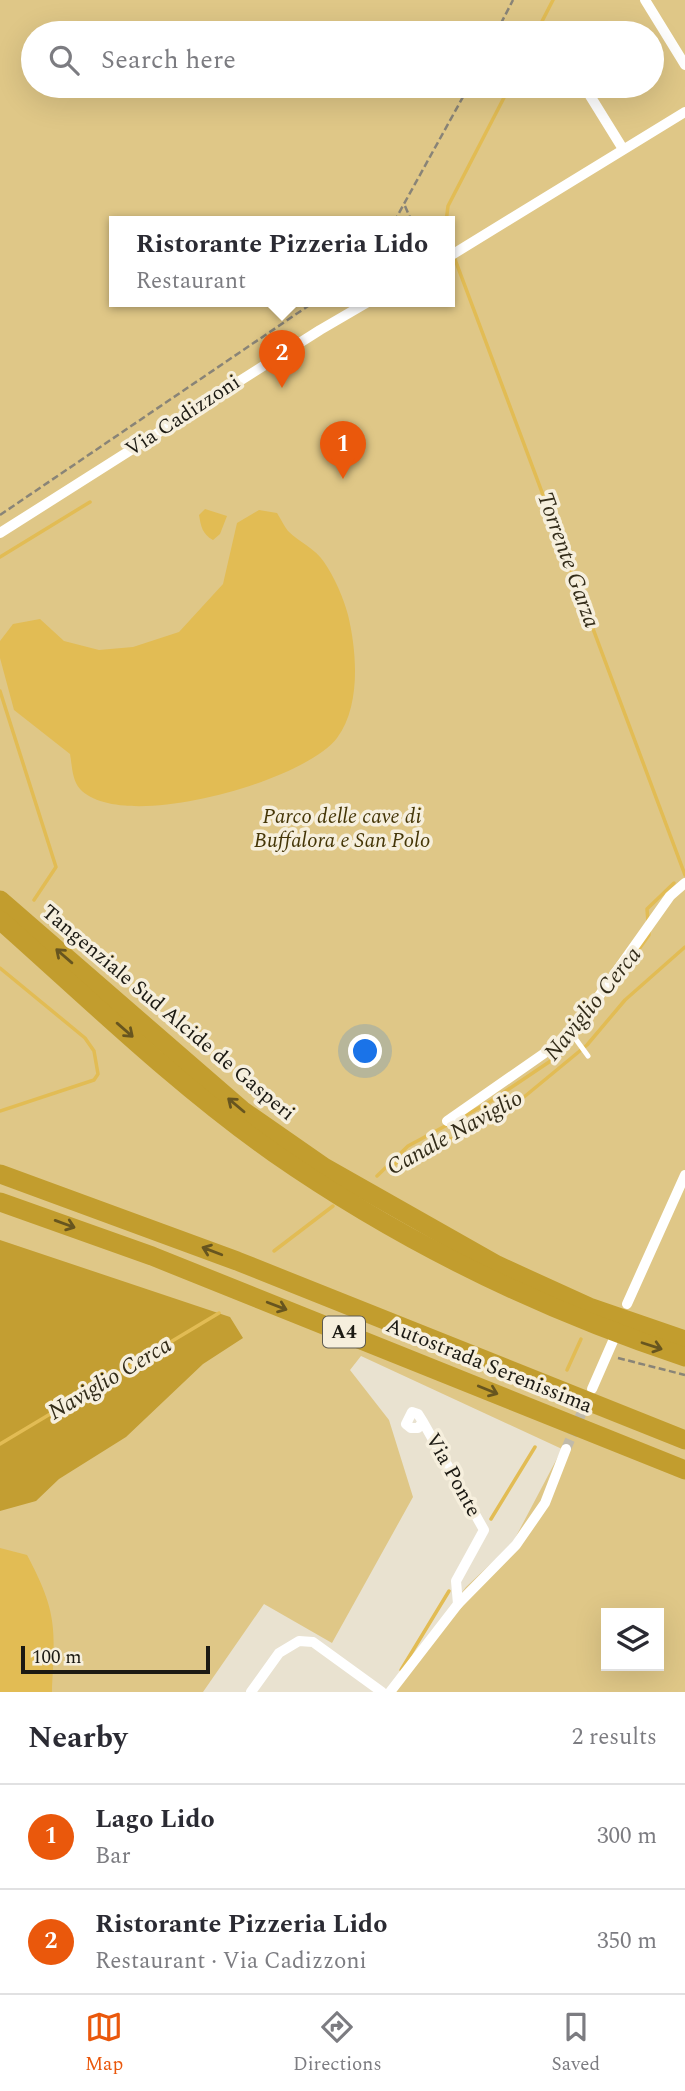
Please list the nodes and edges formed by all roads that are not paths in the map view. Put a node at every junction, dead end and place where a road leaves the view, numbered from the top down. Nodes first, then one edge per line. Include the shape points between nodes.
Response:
1 (645, 0) edge
2 (658, 21) edge
3 (664, 31) edge
4 (685, 65) edge
5 (591, 98) edge
6 (685, 112) edge
7 (623, 149) junction
8 (455, 253) edge
9 (359, 307) edge
10 (0, 533) edge
11 (685, 883) edge
12 (0, 900) edge
13 (0, 920) edge
14 (572, 1034) junction
15 (588, 1056) dead end
16 (447, 1121) dead end
17 (0, 1174) edge
18 (685, 1175) edge
19 (0, 1202) edge
20 (627, 1304) dead end
21 (685, 1340) edge
22 (613, 1341) dead end
23 (685, 1357) edge
24 (592, 1389) tunnel mouth
25 (423, 1422) dead end
26 (685, 1440) edge
27 (566, 1449) tunnel mouth
28 (685, 1470) edge
29 (458, 1604) junction
30 (251, 1692) edge
31 (382, 1692) edge
32 (390, 1692) edge

1 - 2 street
3 - 4 street
5 - 7 street
6 - 7 street
7 - 8 street
9 - 10 street, Via Cadizzoni
11 - 14 street via 670,896
21 -> 12 highway, Tangenziale Sud Alcide de Gasperi via 589,1307 508,1270 324,1167 242,1110
13 -> 23 highway, Tangenziale Sud Alcide de Gasperi via 182,1080 274,1153 491,1279 584,1321
14 - 15 lane
14 - 16 street
26 -> 17 highway, Autostrada Serenissima / A4 via 250,1266
18 - 20 street
19 -> 28 highway, Autostrada Serenissima / A4 via 163,1261
22 - 24 street
25 - 29 street, Via Ponte via 484,1530 456,1581
27 - 29 street via 545,1503 516,1545
29 - 32 street
30 - 31 street via 279,1653 299,1641 313,1642

